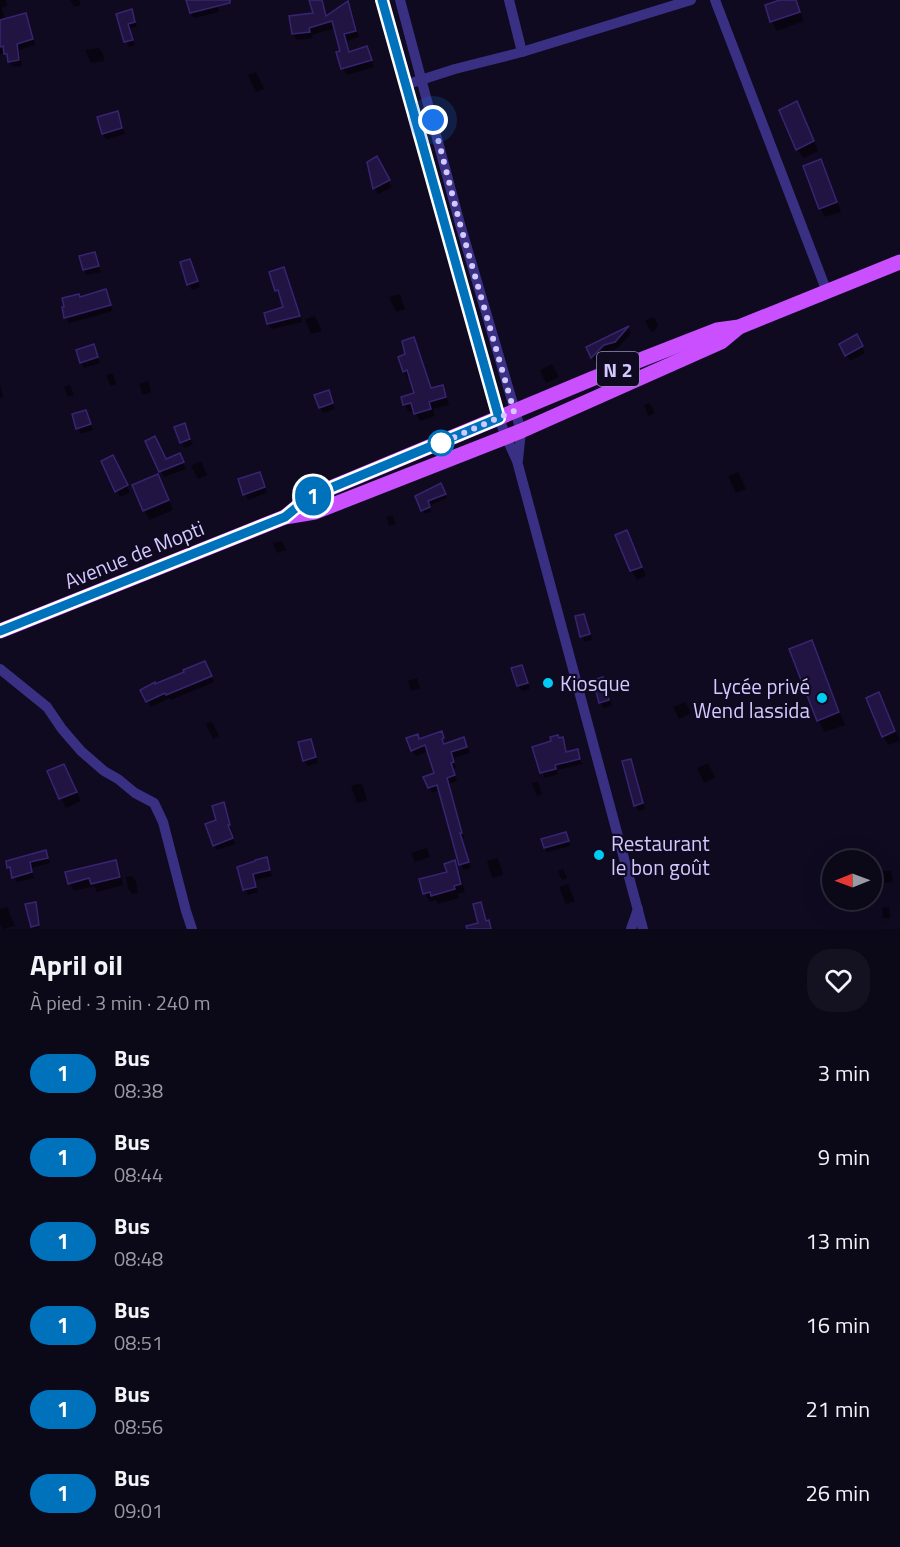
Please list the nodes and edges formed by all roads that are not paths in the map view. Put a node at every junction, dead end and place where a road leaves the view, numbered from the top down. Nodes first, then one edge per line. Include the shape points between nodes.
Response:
1 (382, 0) edge
2 (400, 0) edge
3 (509, 0) edge
4 (691, 0) edge
5 (714, 0) edge
6 (522, 52) junction
7 (422, 79) junction
8 (405, 85) junction
9 (900, 262) edge
10 (827, 292) junction
11 (739, 327) junction
12 (514, 411) junction
13 (499, 418) junction
14 (513, 434) junction
15 (518, 461) junction
16 (285, 517) junction
17 (0, 631) edge
18 (0, 669) edge
19 (638, 907) junction
20 (192, 929) edge
21 (632, 929) edge
22 (643, 929) edge

1 - 8 street
2 - 7 street
3 - 6 street
4 - 6 street
5 - 10 street
6 - 7 street
7 - 8 street
7 - 12 street
8 - 13 street
9 - 10 main road, N 2
10 - 11 main road, Avenue de Mopti / N 2
11 - 12 main road, Avenue de Mopti / N 2 via 717,330
11 - 14 main road, Avenue de Mopti / N 2 via 721,342
12 - 13 main road, Avenue de Mopti / N 2
12 - 14 street
13 - 14 street
13 - 16 main road, Avenue de Mopti / N 2 via 309,497
14 - 15 street
14 - 15 street
14 - 16 main road, Avenue de Mopti / N 2 via 315,512
15 - 19 street
16 - 17 main road, Avenue de Mopti / N 2
18 - 20 street via 47,707 81,751 154,803 163,822
19 - 21 street
19 - 22 street

